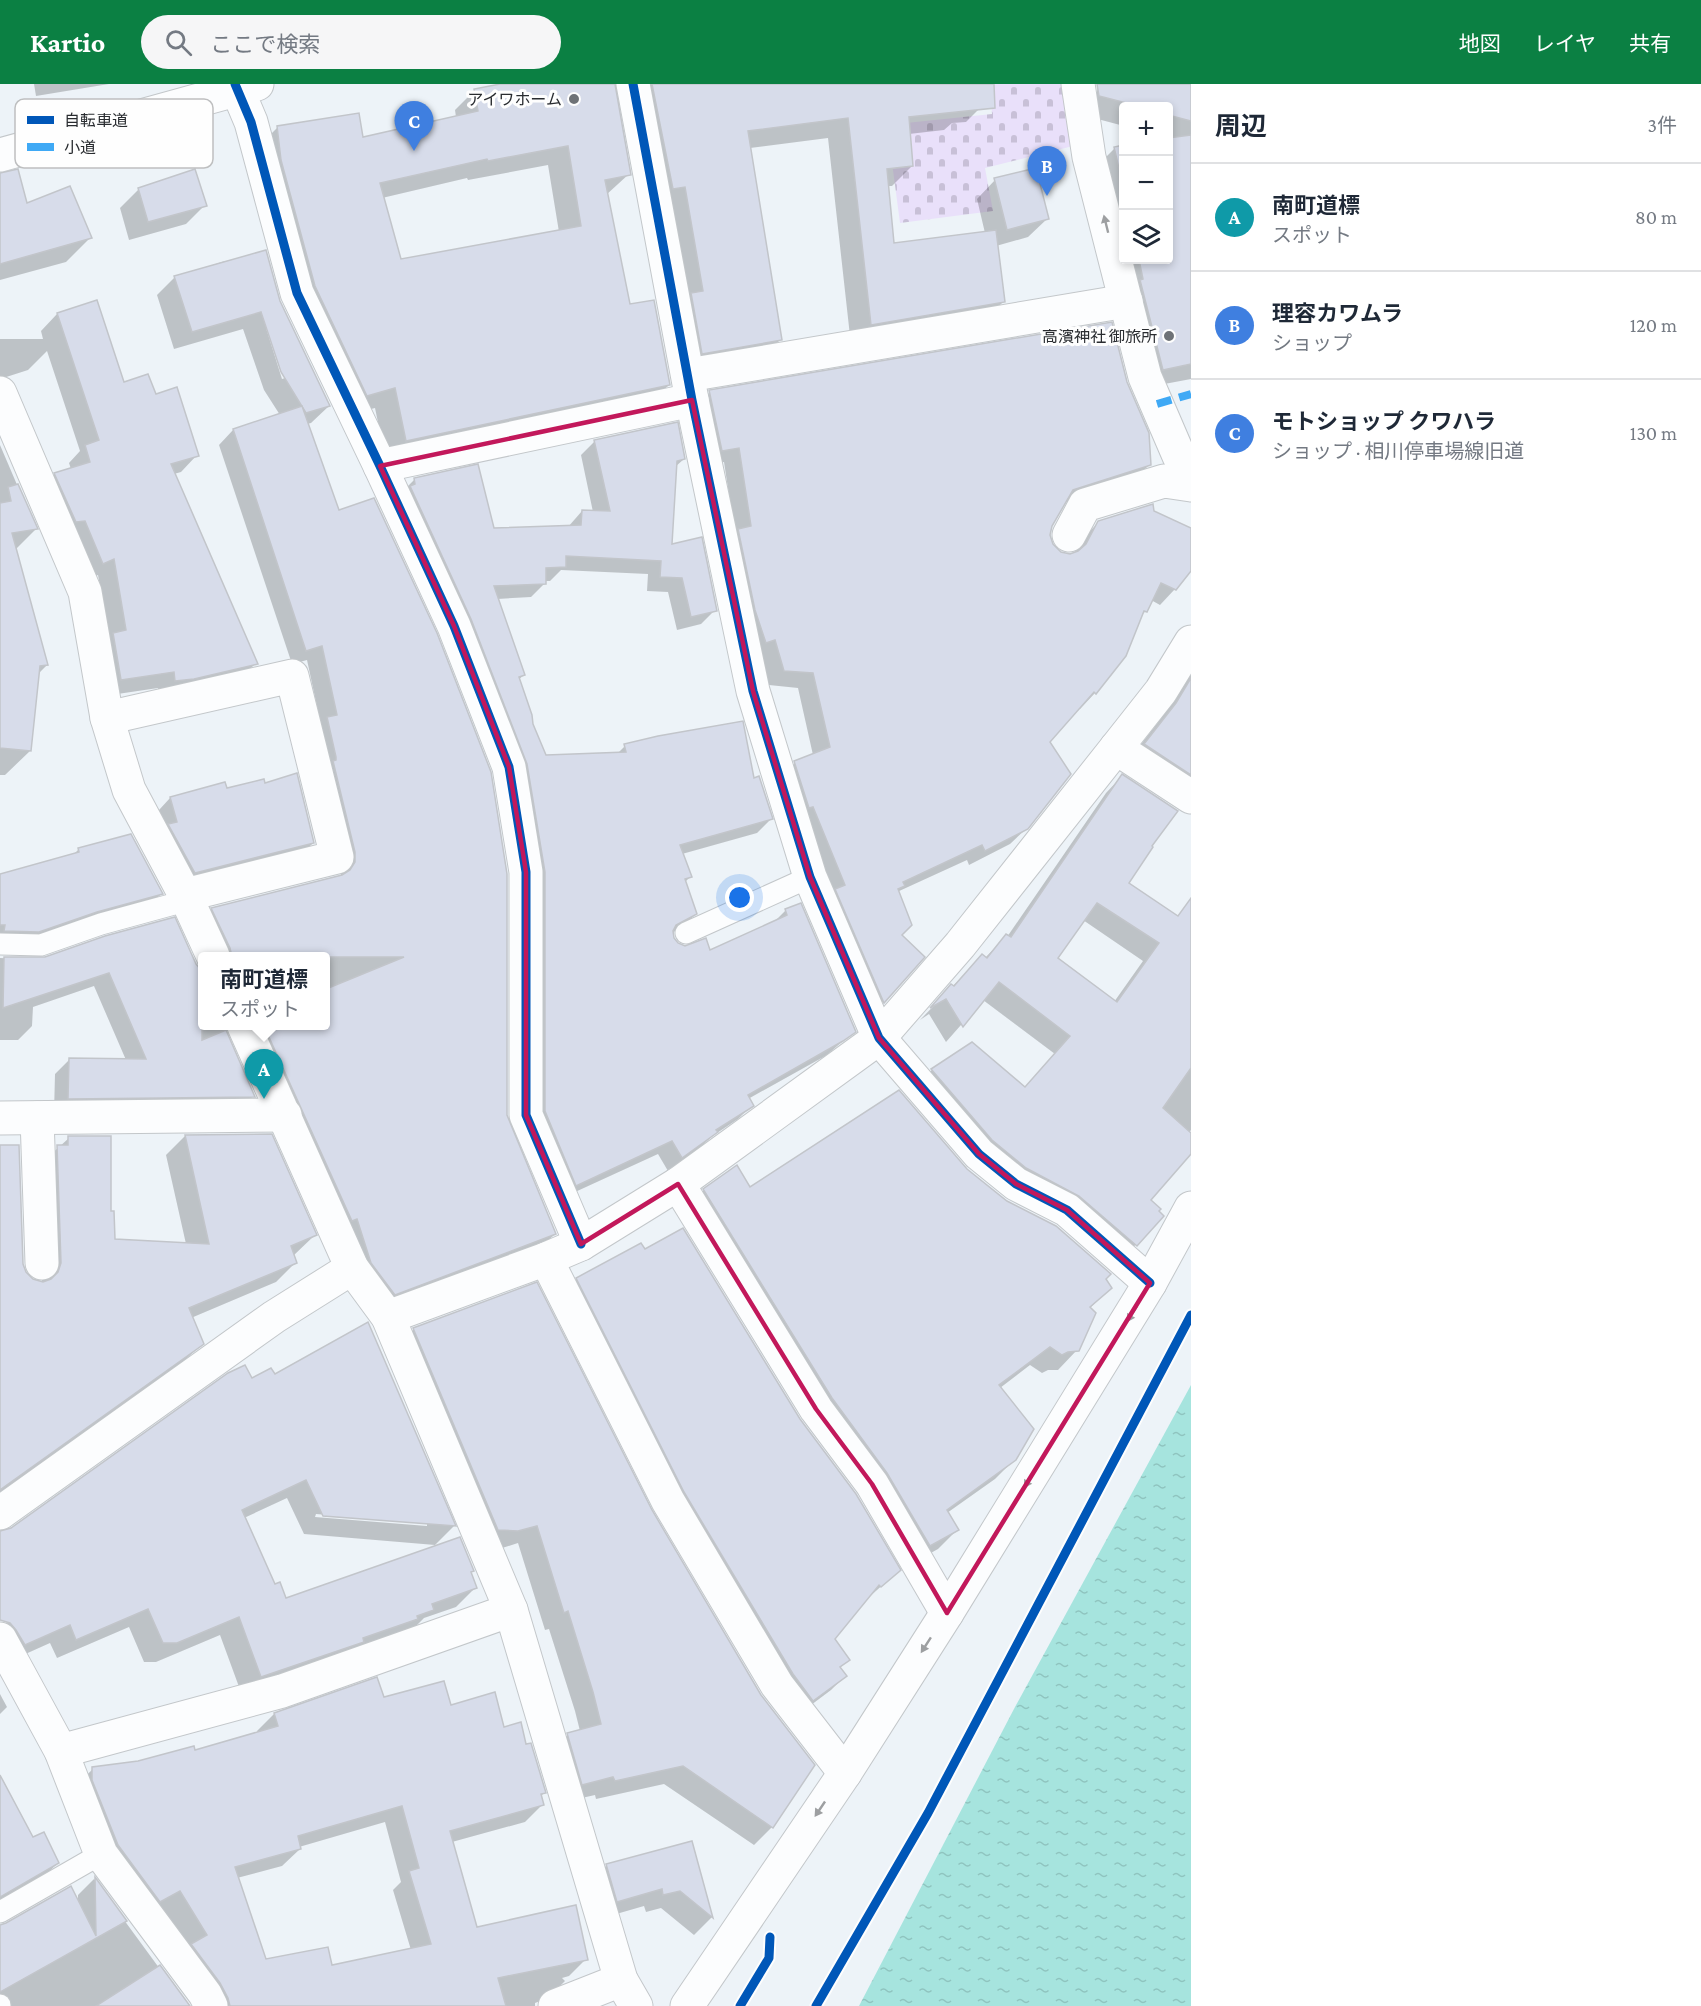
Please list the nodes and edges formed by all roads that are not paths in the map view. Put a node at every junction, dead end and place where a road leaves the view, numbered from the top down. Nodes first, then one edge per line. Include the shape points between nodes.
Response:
1 (633, 84) edge
2 (1078, 84) edge
3 (243, 86) edge
4 (197, 99) edge
5 (15, 151) edge
6 (0, 155) edge
7 (1126, 301) junction
8 (690, 388) junction
9 (0, 393) edge
10 (380, 466) junction
11 (1191, 477) edge
12 (1191, 485) edge
13 (1069, 535) dead end
14 (1191, 642) edge
15 (107, 718) junction
16 (1116, 748) junction
17 (1191, 797) edge
18 (810, 877) junction
19 (185, 895) junction
20 (686, 933) dead end
21 (0, 944) edge
22 (211, 952) edge
23 (246, 1030) edge
24 (879, 1038) junction
25 (285, 1115) junction
26 (0, 1118) edge
27 (37, 1118) junction
28 (678, 1184) junction
29 (1191, 1208) edge
30 (580, 1244) junction
31 (546, 1258) junction
32 (42, 1263) dead end
33 (352, 1269) junction
34 (1150, 1283) junction
35 (388, 1317) junction
36 (0, 1513) edge
37 (511, 1610) junction
38 (947, 1613) junction
39 (0, 1639) edge
40 (61, 1751) junction
41 (844, 1773) junction
42 (101, 1854) junction
43 (0, 1912) edge
44 (628, 1993) edge
45 (211, 2006) edge
46 (555, 2006) edge
47 (687, 2006) edge

1 - 8 street
7 -> 2 street via 1089,157
3 - 4 street
3 - 10 street via 297,293
5 - 6 street
7 - 8 street
7 - 11 street via 1145,377
8 - 10 street
8 - 18 street via 753,691
9 - 15 street via 85,592
10 - 30 street via 454,626 509,767 526,872 526,1115
12 - 13 street via 1164,481 1085,505
14 - 16 street via 1161,691
15 - 19 street via 129,790
15 - 19 street via 292,676 337,857
16 - 17 street
16 - 24 street via 960,945
18 - 20 lane
18 - 24 street
19 - 21 lane via 174,904 41,945
19 - 22 street
23 - 25 street
24 - 28 street
24 - 34 street via 979,1154 1016,1184 1067,1210
25 - 27 street
25 - 33 street
26 - 27 street
27 - 32 street
28 - 30 street
28 - 38 street via 816,1409 872,1484
29 - 34 street
30 - 31 street
31 - 35 street
31 - 41 street via 668,1501 777,1685
33 - 35 street
33 - 36 street via 274,1317
34 -> 38 street
35 - 37 street
37 - 40 street via 282,1691
37 - 44 street
38 -> 41 street
39 - 40 street
40 - 42 street
41 -> 47 street
42 - 43 lane
42 - 45 street
44 - 46 street

